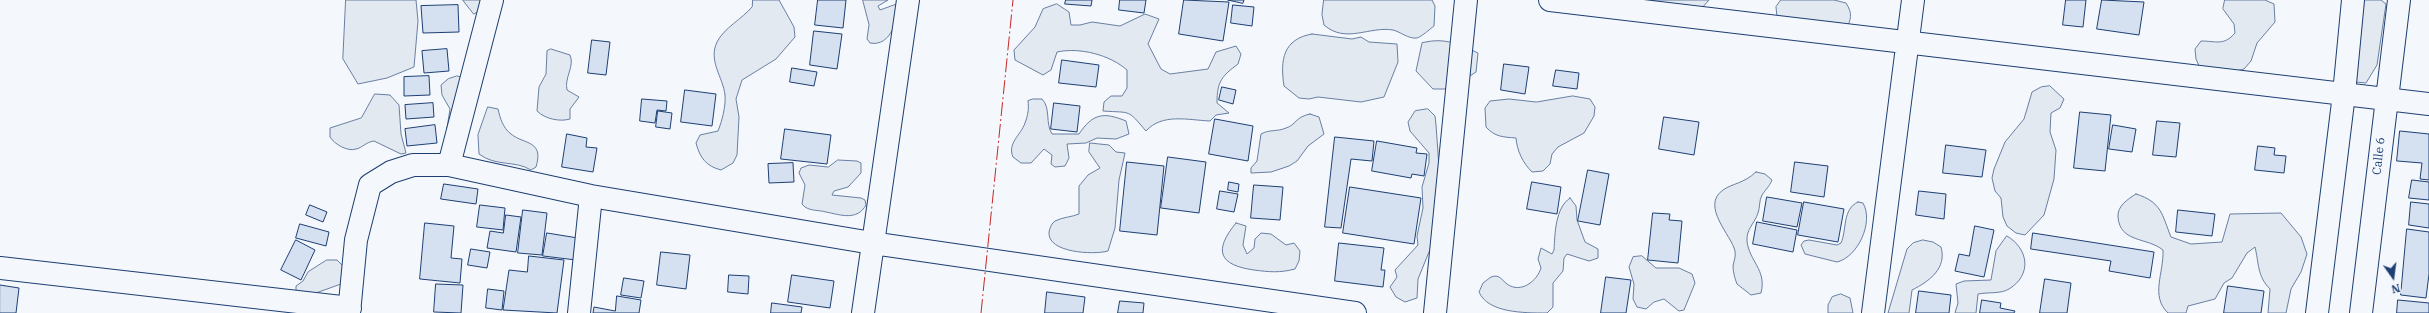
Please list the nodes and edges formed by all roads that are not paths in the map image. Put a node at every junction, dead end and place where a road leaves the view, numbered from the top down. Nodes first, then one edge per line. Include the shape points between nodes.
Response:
1 (492, 0) edge
2 (908, 0) edge
3 (1466, 0) edge
4 (1550, 0) edge
5 (1913, 0) edge
6 (2398, 0) edge
7 (2348, 2) edge
8 (1908, 42) junction
9 (2344, 94) junction
10 (2385, 99) junction
11 (2429, 104) edge
12 (449, 165) junction
13 (591, 196) junction
14 (872, 243) junction
15 (0, 268) edge
16 (350, 311) edge
17 (579, 313) edge
18 (863, 313) edge
19 (1354, 313) edge
20 (1435, 313) edge
21 (1873, 313) edge
22 (2317, 313) edge
23 (2361, 313) edge

1 - 12 street
2 - 14 street
3 - 20 street
4 - 8 street
5 - 8 street
6 - 10 street, Calle 6
7 - 9 street
8 - 9 street
8 - 21 street
9 - 10 street
9 - 22 street
10 - 11 street
10 - 23 street, Calle 6
12 - 13 street
12 - 16 street via 413,165 391,172 370,185 356,240
13 - 14 street
13 - 17 street
14 - 18 street
14 - 19 street
15 - 16 street

